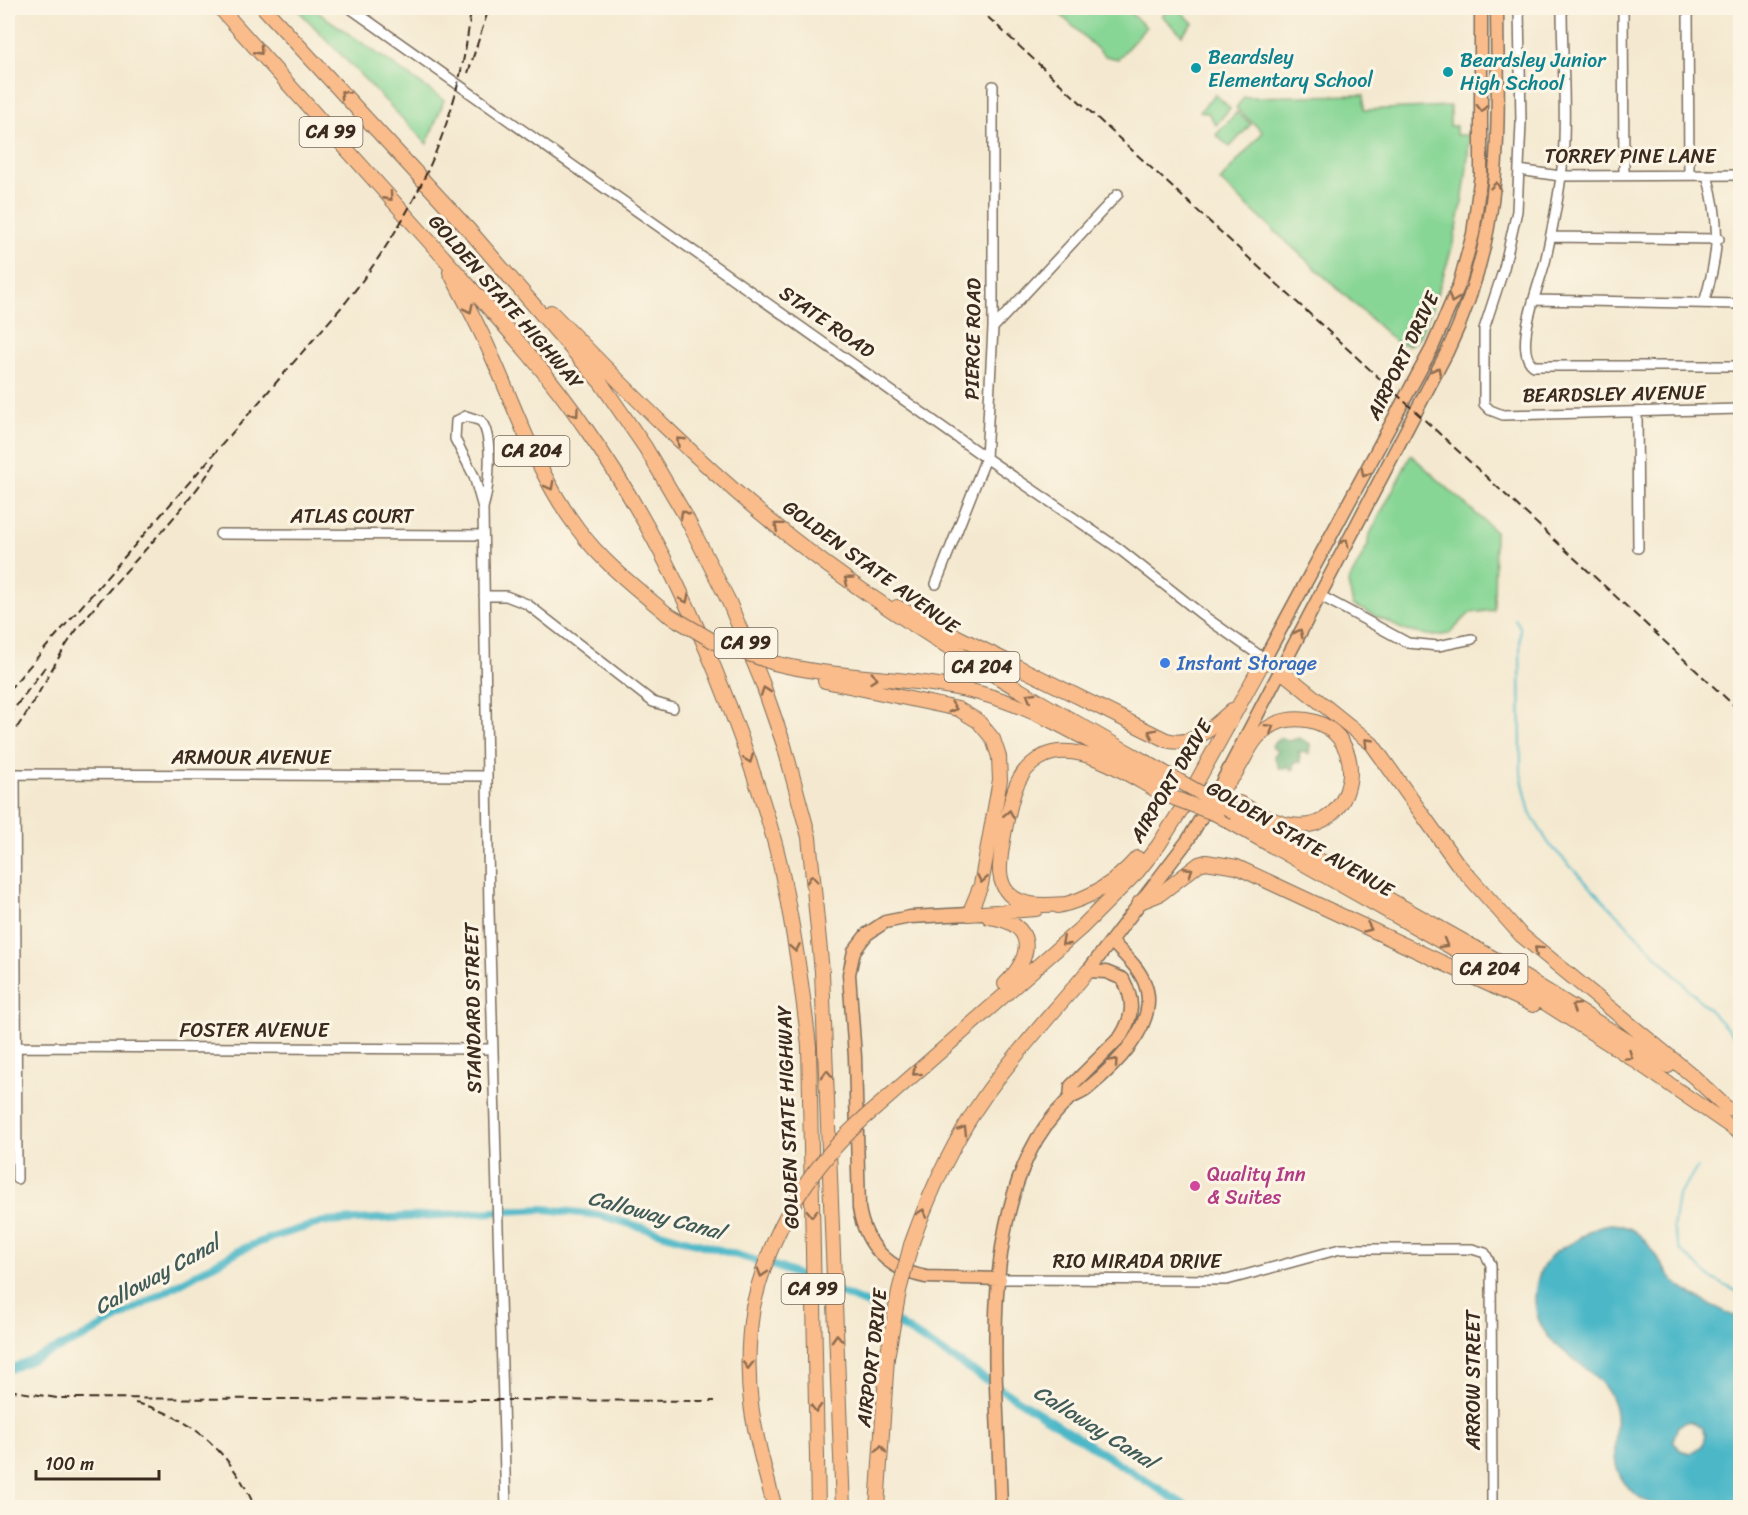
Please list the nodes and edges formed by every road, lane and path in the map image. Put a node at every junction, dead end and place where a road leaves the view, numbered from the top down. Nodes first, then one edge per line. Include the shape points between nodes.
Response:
1 (220, 8) edge
2 (264, 8) edge
3 (350, 8) edge
4 (1481, 8) edge
5 (1497, 8) edge
6 (1519, 8) edge
7 (1562, 8) edge
8 (1623, 8) edge
9 (1688, 8) edge
10 (993, 86) dead end
11 (1519, 170) junction
12 (1624, 174) junction
13 (1689, 174) junction
14 (1707, 175) junction
15 (1740, 175) edge
16 (1560, 176) junction
17 (1118, 194) dead end
18 (469, 230) junction
19 (1550, 237) junction
20 (1719, 239) junction
21 (442, 257) junction
22 (1534, 300) junction
23 (1704, 303) junction
24 (1740, 304) edge
25 (993, 328) junction
26 (1740, 366) edge
27 (1740, 409) edge
28 (1637, 412) junction
29 (986, 458) junction
30 (483, 508) junction
31 (220, 534) dead end
32 (483, 535) junction
33 (1638, 548) dead end
34 (936, 584) dead end
35 (867, 594) junction
36 (1319, 595) junction
37 (484, 596) junction
38 (1472, 639) dead end
39 (1264, 660) junction
40 (774, 664) junction
41 (1280, 670) junction
42 (1238, 705) junction
43 (673, 708) dead end
44 (487, 776) junction
45 (1171, 785) junction
46 (1214, 796) junction
47 (1234, 812) junction
48 (1165, 834) junction
49 (1140, 902) junction
50 (1066, 904) junction
51 (969, 914) junction
52 (1111, 941) junction
53 (1088, 971) junction
54 (1595, 1034) junction
55 (956, 1038) junction
56 (16, 1047) junction
57 (493, 1049) junction
58 (1070, 1098) junction
59 (1728, 1109) junction
60 (1740, 1118) edge
61 (1740, 1133) edge
62 (17, 1179) dead end
63 (1485, 1253) joint
64 (1000, 1279) junction
65 (506, 1508) edge
66 (775, 1508) edge
67 (818, 1508) edge
68 (843, 1508) edge
69 (877, 1508) edge
70 (1001, 1508) edge
71 (1492, 1508) edge

1 -> 21 highway, GOLDEN STATE HIGHWAY / CA 99
18 -> 2 highway, GOLDEN STATE HIGHWAY / CA 99
3 - 29 street, STATE ROAD
4 -> 39 main road, AIRPORT DRIVE via 1481,174 1473,234 1459,285 1427,358
36 -> 5 main road, AIRPORT DRIVE via 1450,346 1476,281 1497,176
6 - 11 street
7 - 16 street
8 - 12 street
9 - 13 street
10 - 25 street, PIERCE ROAD
11 - 16 street, TORREY PINE LANE
11 - 28 street, BEARDSLEY AVENUE via 1512,236 1484,329 1484,404 1503,415
12 - 13 street, TORREY PINE LANE
12 - 16 street, TORREY PINE LANE
13 - 14 street, TORREY PINE LANE
14 - 15 street, TORREY PINE LANE
14 - 20 street
16 - 19 street
17 - 25 street
35 -> 18 highway, GOLDEN STATE AVENUE / CA 204 via 788,535 711,469 618,382
68 -> 18 highway, GOLDEN STATE HIGHWAY / CA 99 via 822,972 809,837 784,745 729,602 645,447 601,383
19 - 20 street
19 - 22 street
20 - 23 street
21 -> 40 highway, CA 204, bridge via 491,353 530,448 555,496 606,562 667,614 700,634
21 -> 67 highway, GOLDEN STATE HIGHWAY / CA 99, bridge via 530,354 594,440 639,512 667,562 715,667 760,790 780,864 808,1046
22 - 23 street
22 - 26 street via 1525,352 1534,366
23 - 24 street
25 - 29 street, PIERCE ROAD
27 - 28 street, BEARDSLEY AVENUE
28 - 33 street
29 - 34 street, PIERCE ROAD
29 - 39 street, STATE ROAD via 1118,548
30 - 30 street, STANDARD STREET via 488,489 488,435 481,421 466,416 456,421 453,432 474,476
30 - 32 street, STANDARD STREET
31 - 32 street, ATLAS COURT
32 - 37 street, STANDARD STREET
42 -> 35 highway via 1197,738 1186,742 1166,740 928,620
45 -> 35 highway, GOLDEN STATE AVENUE / CA 204
36 - 38 street via 1408,643 1438,646
41 -> 36 main road, AIRPORT DRIVE
37 - 43 street via 506,596 527,604 653,702
37 - 44 street, STANDARD STREET
39 - 41 street, STATE ROAD
39 - 42 highway, AIRPORT DRIVE
40 -> 45 highway, GOLDEN STATE AVENUE / CA 204 via 944,686 996,699 1062,726
40 -> 51 highway via 809,677 958,709 973,716 987,731 996,746 1001,773 981,885
41 - 46 main road, AIRPORT DRIVE
59 -> 41 highway via 1521,935 1457,863 1372,744
42 - 48 highway, AIRPORT DRIVE
44 - 56 street, ARMOUR AVENUE via 15,774
44 - 57 street, STANDARD STREET
45 - 47 highway, GOLDEN STATE AVENUE / CA 204, bridge
45 - 47 highway, GOLDEN STATE AVENUE / CA 204, bridge via 1216,814
50 -> 45 highway via 1017,900 1005,889 1000,875 1012,796 1029,766 1053,753 1080,754
46 -> 47 highway via 1235,774 1260,734 1283,721 1304,719 1321,725 1337,736 1346,750 1350,767 1347,792 1333,812 1318,821 1288,824
46 - 49 main road, AIRPORT DRIVE via 1197,827
47 -> 54 highway, GOLDEN STATE AVENUE / CA 204
59 -> 47 highway, GOLDEN STATE AVENUE / CA 204 via 1562,999
48 - 50 highway via 1105,887
48 -> 55 highway, AIRPORT DRIVE via 1138,871 1082,928
49 - 52 main road, AIRPORT DRIVE
49 -> 54 highway via 1160,894 1199,864 1237,867
50 - 51 highway
51 - 55 highway via 1013,923 1024,933 1026,947 1015,974
51 - 64 main road via 885,922 867,934 854,951 849,974 859,1208 871,1243 889,1262 926,1277
52 - 53 main road, AIRPORT DRIVE
58 -> 52 main road via 1086,1091 1112,1066 1147,1014 1148,994 1141,975
53 - 58 main road via 1106,972 1123,979 1132,997 1132,1007 1121,1036 1071,1086
69 -> 53 highway, AIRPORT DRIVE, bridge via 887,1358 911,1245 931,1191 968,1122 1005,1070
54 -> 61 highway, GOLDEN STATE AVENUE / CA 204
55 -> 66 highway, AIRPORT DRIVE, bridge via 826,1155 795,1199 769,1250 753,1307 748,1347 749,1407
56 - 57 street, FOSTER AVENUE
56 - 62 street
57 - 65 street, STANDARD STREET
58 - 64 main road via 1043,1131 1019,1178 1007,1224
59 - 60 highway, GOLDEN STATE AVENUE / CA 204
63 - 64 street, RIO MIRADA DRIVE via 1472,1249 1340,1249 1227,1280
63 - 71 street, ARROW STREET via 1491,1265
64 - 70 main road via 997,1360

